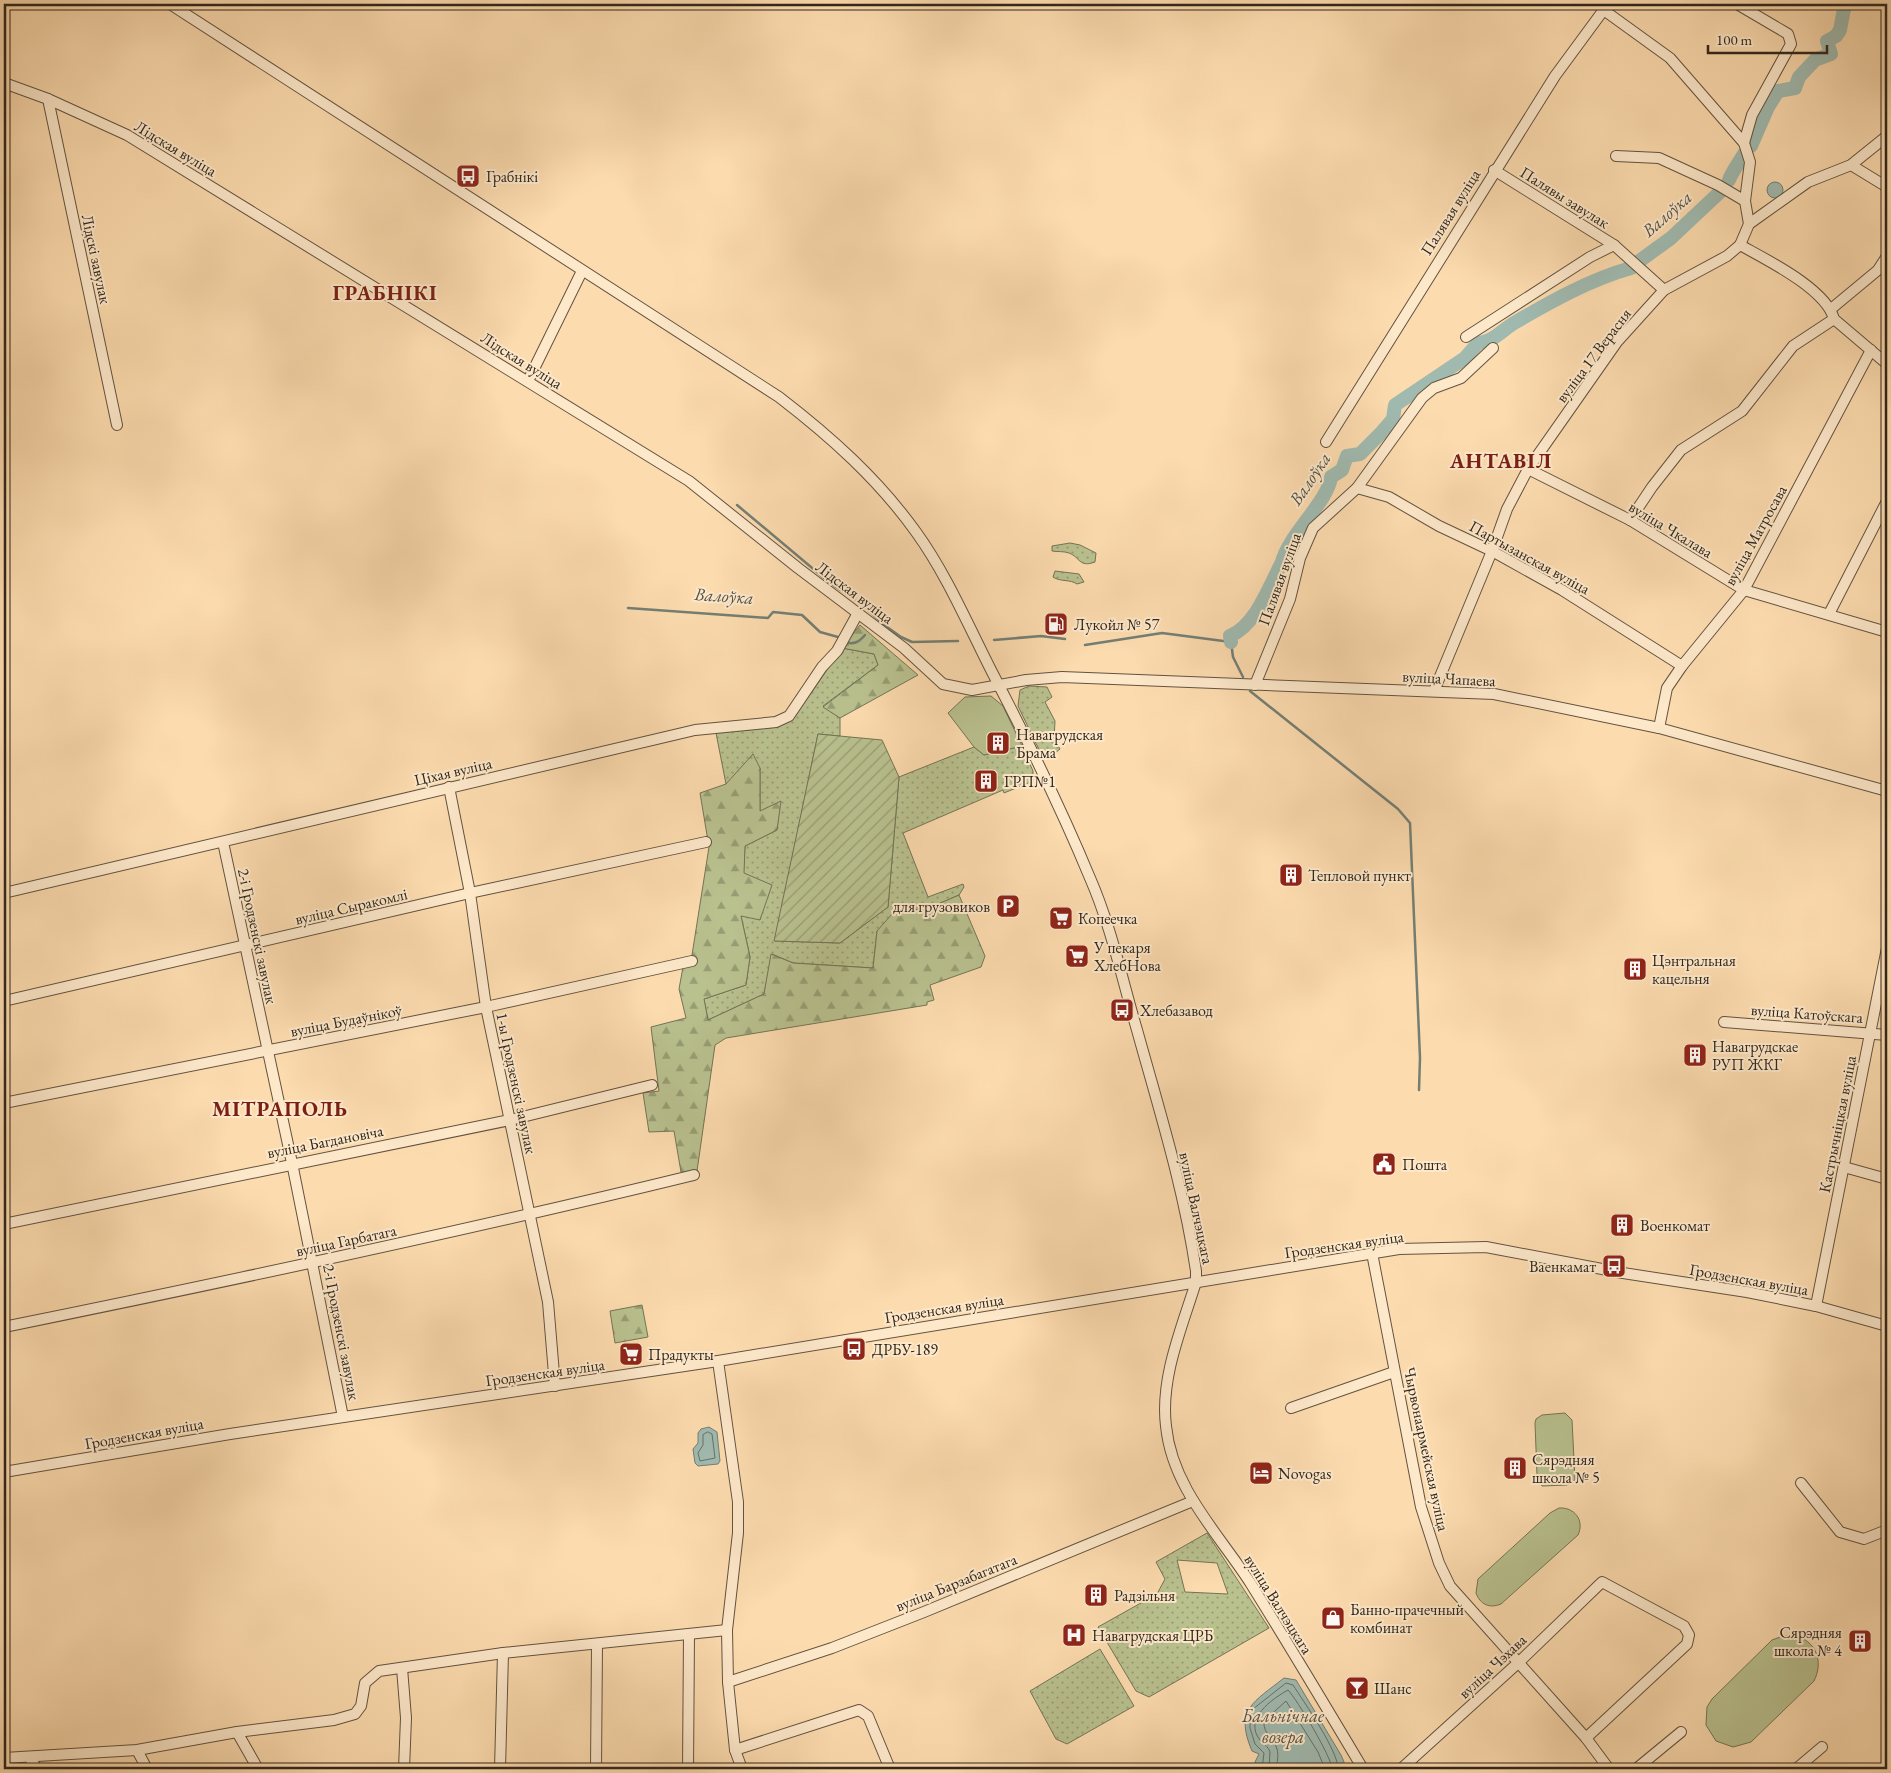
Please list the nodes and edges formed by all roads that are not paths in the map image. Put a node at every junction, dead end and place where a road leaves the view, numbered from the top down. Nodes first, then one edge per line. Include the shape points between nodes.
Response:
1 (170, 4) edge
2 (1737, 4) edge
3 (1606, 7) edge
4 (4, 83) edge
5 (48, 99) junction
6 (1887, 136) edge
7 (1744, 143) junction
8 (1616, 156) dead end
9 (1851, 165) junction
10 (1494, 170) junction
11 (1887, 187) edge
12 (1745, 201) junction
13 (1749, 224) junction
14 (1614, 245) junction
15 (1740, 245) junction
16 (1887, 256) edge
17 (582, 271) junction
18 (1664, 290) junction
19 (1832, 314) junction
20 (1466, 337) dead end
21 (1493, 348) dead end
22 (1871, 350) junction
23 (1887, 364) edge
24 (528, 381) junction
25 (117, 425) dead end
26 (1326, 442) dead end
27 (1528, 469) junction
28 (1357, 488) junction
29 (1887, 500) edge
30 (1630, 520) junction
31 (1492, 551) junction
32 (1744, 590) junction
33 (858, 613) junction
34 (1829, 614) junction
35 (1887, 632) edge
36 (1682, 666) junction
37 (999, 685) junction
38 (1256, 685) junction
39 (1434, 691) junction
40 (1659, 728) junction
41 (449, 787) junction
42 (1887, 791) edge
43 (223, 842) junction
44 (706, 842) dead end
45 (4, 893) edge
46 (470, 893) junction
47 (246, 946) junction
48 (1887, 948) edge
49 (692, 961) dead end
50 (4, 1001) edge
51 (486, 1008) junction
52 (1724, 1022) dead end
53 (1870, 1032) junction
54 (1887, 1035) edge
55 (268, 1052) junction
56 (652, 1085) dead end
57 (4, 1103) edge
58 (510, 1120) junction
59 (292, 1163) junction
60 (1844, 1167) junction
61 (694, 1175) dead end
62 (1887, 1179) edge
63 (528, 1216) junction
64 (4, 1224) edge
65 (1372, 1253) junction
66 (313, 1263) junction
67 (1196, 1282) junction
68 (1816, 1306) junction
69 (1887, 1326) edge
70 (4, 1327) edge
71 (718, 1361) junction
72 (1394, 1372) junction
73 (555, 1386) junction
74 (1291, 1408) dead end
75 (343, 1417) junction
76 (4, 1472) edge
77 (1801, 1483) dead end
78 (1193, 1500) junction
79 (1887, 1530) edge
80 (727, 1630) junction
81 (688, 1634) junction
82 (597, 1644) junction
83 (503, 1653) junction
84 (1518, 1663) junction
85 (402, 1668) junction
86 (728, 1682) junction
87 (237, 1732) junction
88 (1681, 1732) dead end
89 (1586, 1738) junction
90 (1822, 1747) dead end
91 (137, 1750) junction
92 (735, 1750) junction
93 (4, 1758) edge
94 (30, 1758) junction
95 (37, 1769) edge
96 (147, 1769) edge
97 (258, 1769) edge
98 (404, 1769) edge
99 (500, 1769) edge
100 (596, 1769) edge
101 (688, 1769) edge
102 (742, 1769) edge
103 (890, 1769) edge
104 (1363, 1769) edge
105 (1401, 1769) edge
106 (1609, 1769) edge
107 (1636, 1769) edge
108 (1796, 1769) edge

1 - 17 street, вуліца Валчэцкага
2 - 7 street via 1788,34 1791,44 1752,115
3 - 7 street via 1670,58
3 - 10 street, Палявая вуліца via 1555,76
4 - 5 street, Лідская вуліца
5 - 24 street, Лідская вуліца via 127,135
5 - 25 street, Лідскі завулак
6 - 9 street
7 - 12 street via 1750,162
8 - 12 street via 1659,158
9 - 11 street
9 - 13 street via 1808,182
10 - 14 street, Палявы завулак
10 - 26 street, Палявая вуліца
12 - 13 street
13 - 15 street, вуліца 17 Верасня
14 - 18 street, Палявы завулак
14 - 20 street
15 - 18 street, вуліца 17 Верасня via 1728,256
15 - 19 street via 1795,276
16 - 19 street via 1878,270
17 - 24 street
17 - 37 street, вуліца Валчэцкага via 779,397 825,432 858,463 917,533
18 - 27 street, вуліца 17 Верасня via 1617,342
19 - 22 street
19 - 30 street via 1793,346 1742,411 1681,450
21 - 28 street, Палявая вуліца via 1460,378 1434,388 1422,398
22 - 23 street
22 - 32 street, вуліца Матросава
24 - 33 street, Лідская вуліца via 689,481
27 - 30 street, вуліца Чкалава
27 - 31 street, вуліца 17 Верасня via 1507,509
28 - 31 street, Партызанская вуліца via 1389,497
28 - 38 street, Палявая вуліца via 1313,528 1300,558 1290,599
29 - 34 street
30 - 32 street, вуліца Чкалава
31 - 36 street, Партызанская вуліца via 1562,590
31 - 39 street, вуліца 17 Верасня
32 - 34 street, вуліца Чкалава
32 - 36 street, вуліца Матросава
33 - 37 street, Лідская вуліца via 904,648 943,684 972,690
33 - 41 street, Ціхая вуліца via 837,651 822,667 789,716 776,722 695,730
34 - 35 street, вуліца Чкалава
36 - 40 street, вуліца Матросава via 1667,688
37 - 38 street, вуліца Чапаева via 1062,677
37 - 67 street, вуліца Валчэцкага via 1091,879 1108,927 1156,1094 1192,1246
38 - 39 street, вуліца Чапаева
39 - 40 street, вуліца Чапаева via 1502,695
40 - 42 street, вуліца Чапаева
41 - 43 street, Ціхая вуліца
41 - 46 street, 1-ы Гродзенскі завулак
43 - 45 street, Ціхая вуліца
43 - 47 street, 2-і Гродзенскі завулак
44 - 46 street, вуліца Сыракомлі
46 - 47 street, вуліца Сыракомлі
46 - 51 street, 1-ы Гродзенскі завулак
47 - 50 street, вуліца Сыракомлі
47 - 55 street, 2-і Гродзенскі завулак
48 - 53 street, Кастрычніцкая вуліца
49 - 51 street, вуліца Будаўнікоў
51 - 55 street, вуліца Будаўнікоў
51 - 58 street, 1-ы Гродзенскі завулак
52 - 53 street, вуліца Катоўскага
53 - 54 street, вуліца Катоўскага
53 - 60 street, Кастрычніцкая вуліца
55 - 57 street, вуліца Будаўнікоў
55 - 59 street, 2-і Гродзенскі завулак
56 - 58 street, вуліца Багдановіча
58 - 59 street, вуліца Багдановіча
58 - 63 street, 1-ы Гродзенскі завулак
59 - 64 street, вуліца Багдановіча
59 - 66 street, 2-і Гродзенскі завулак
60 - 62 street
60 - 68 street, Кастрычніцкая вуліца
61 - 63 street, вуліца Гарбатага
63 - 66 street, вуліца Гарбатага
63 - 73 street, 1-ы Гродзенскі завулак via 548,1302
65 - 67 street, Гродзенская вуліца
65 - 68 street, Гродзенская вуліца via 1417,1248 1486,1247
65 - 72 street, Чырвонаармейская вуліца
66 - 70 street, вуліца Гарбатага
66 - 75 street, 2-і Гродзенскі завулак
67 - 71 street, Гродзенская вуліца
67 - 78 street, вуліца Валчэцкага via 1165,1400 1169,1448
68 - 69 street, Гродзенская вуліца
71 - 73 street, Гродзенская вуліца
71 - 80 street via 738,1502 738,1533
72 - 74 street
72 - 84 street, Чырвонаармейская вуліца via 1421,1506 1439,1563 1450,1586
73 - 75 street, Гродзенская вуліца
75 - 76 street, Гродзенская вуліца
77 - 79 street via 1840,1532 1864,1539
78 - 86 street, вуліца Барзабагатага via 914,1616 832,1648
78 - 104 street, вуліца Валчэцкага via 1250,1583
80 - 81 street
80 - 86 street
81 - 82 street
81 - 101 street
82 - 83 street
82 - 100 street
83 - 85 street
83 - 99 street
84 - 89 street, Чырвонаармейская вуліца
84 - 89 street, вуліца Чэхава via 1602,1582 1684,1626 1689,1635 1687,1644
84 - 105 street, вуліца Чэхава
85 - 87 street via 379,1671 365,1683 361,1706 355,1714 334,1720
85 - 98 street via 406,1718
86 - 92 street
87 - 91 street
87 - 97 street
88 - 107 street
89 - 106 street, Чырвонаармейская вуліца
90 - 108 street
91 - 94 street
91 - 96 street
92 - 102 street
92 - 103 street via 859,1710 868,1716
93 - 94 street
94 - 95 street

